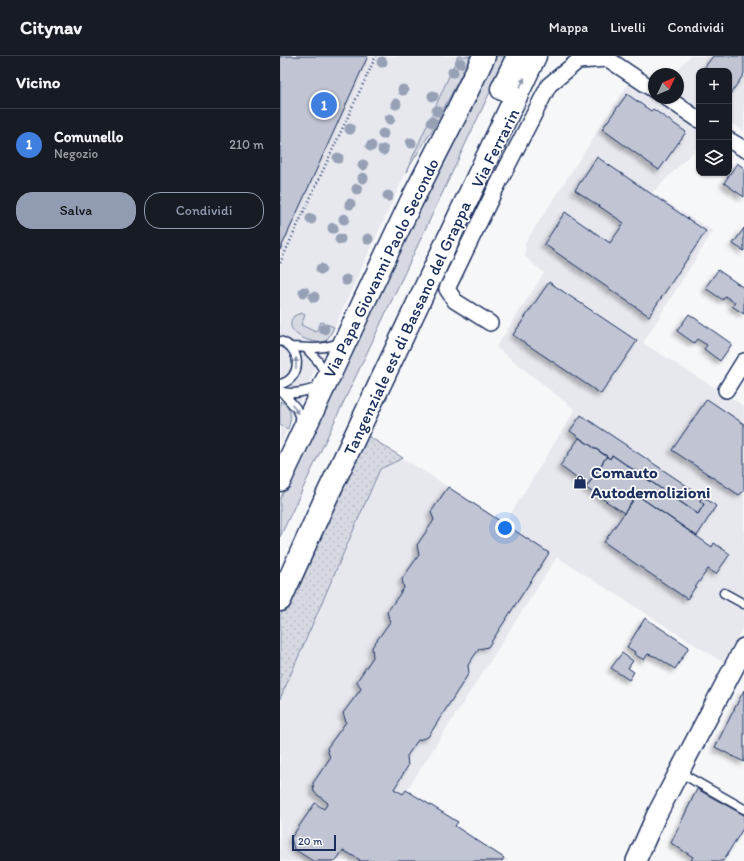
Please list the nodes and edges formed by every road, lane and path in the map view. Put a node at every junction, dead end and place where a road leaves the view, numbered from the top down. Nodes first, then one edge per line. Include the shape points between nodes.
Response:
1 (376, 56) edge
2 (484, 56) edge
3 (518, 56) edge
4 (535, 56) edge
5 (648, 86) edge
6 (675, 104) edge
7 (696, 118) edge
8 (732, 142) edge
9 (744, 150) edge
10 (280, 263) edge
11 (490, 323) dead end
12 (346, 339) junction
13 (284, 342) edge
14 (306, 348) junction
15 (744, 361) edge
16 (327, 380) junction
17 (281, 389) edge
18 (726, 390) dead end
19 (305, 428) junction
20 (280, 480) edge
21 (280, 570) edge
22 (724, 593) dead end
23 (280, 600) edge
24 (744, 604) edge
25 (744, 648) edge
26 (679, 772) junction
27 (744, 808) edge
28 (636, 861) edge

1 - 10 path
2 - 12 main road, Via Papa Giovanni Paolo Secondo
3 - 21 main road, Tangenziale est di Bassano del Grappa
23 -> 4 main road, Tangenziale est di Bassano del Grappa
5 - 11 street, Via Ferrarin via 608,59 578,61 549,85 447,289 455,301
6 - 7 street
8 - 9 street
12 - 14 lane via 329,346
12 - 16 main road, Via Papa Giovanni Paolo Secondo
13 - 14 lane
17 -> 13 lane via 297,367 295,353
14 - 16 lane via 318,361
15 - 18 street
16 - 17 lane via 305,391
16 - 19 main road, Via Papa Giovanni Paolo Secondo
17 -> 19 lane via 296,408
19 - 20 main road, Via Papa Giovanni Paolo Secondo
22 - 24 lane
25 - 26 street
26 - 27 lane
26 - 28 street

